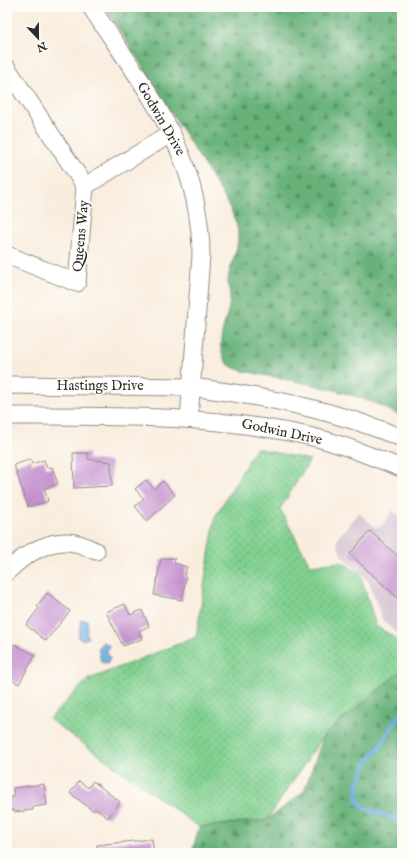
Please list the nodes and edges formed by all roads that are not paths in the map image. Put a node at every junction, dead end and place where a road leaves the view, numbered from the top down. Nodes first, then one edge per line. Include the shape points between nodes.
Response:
1 (91, 7) edge
2 (7, 68) edge
3 (172, 133) junction
4 (85, 186) junction
5 (7, 255) edge
6 (7, 385) edge
7 (192, 387) junction
8 (7, 416) edge
9 (189, 419) junction
10 (402, 438) edge
11 (402, 468) edge
12 (96, 551) dead end
13 (7, 572) edge

1 - 3 street, Godwin Drive
2 - 4 street, Queens Way
3 - 4 street, Queens Way
3 - 7 street, Godwin Drive via 186,165 197,202 201,231
4 - 5 street, Queens Way via 77,283
6 - 7 street, Hastings Drive
7 - 9 street, Godwin Drive
7 - 10 street, Godwin Drive via 292,403 329,412
8 - 9 street
9 - 11 street, Godwin Drive via 240,423 319,438
12 - 13 street via 78,543 59,542 29,554

